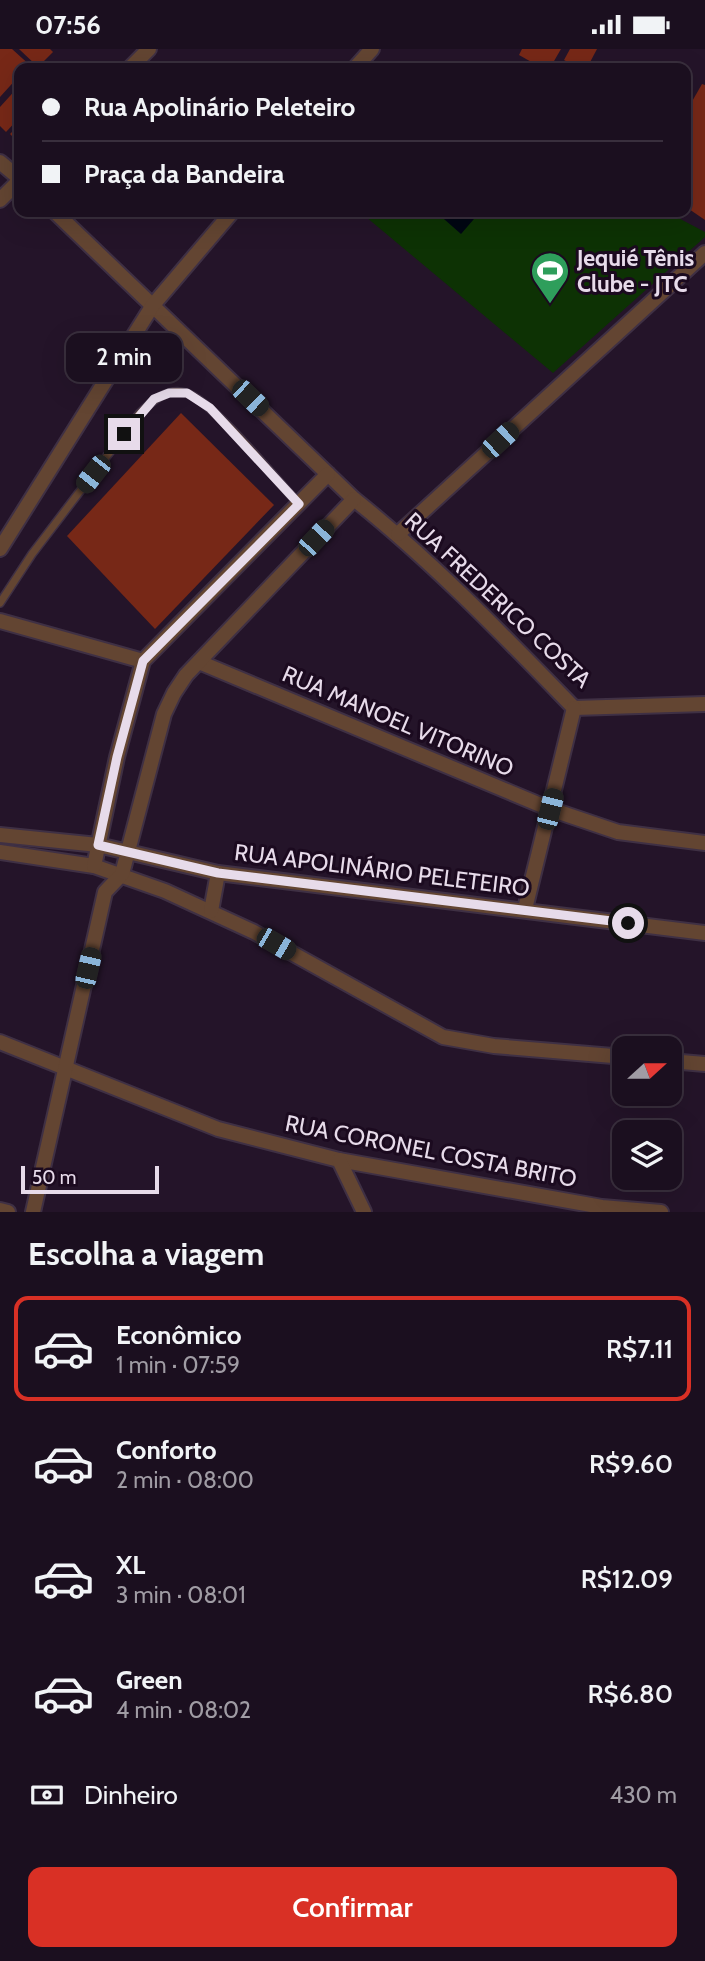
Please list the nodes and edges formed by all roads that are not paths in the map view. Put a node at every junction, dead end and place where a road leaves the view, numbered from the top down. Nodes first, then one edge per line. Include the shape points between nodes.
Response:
1 (149, 49) edge
2 (372, 49) edge
3 (135, 63) edge
4 (359, 63) edge
5 (0, 162) edge
6 (14, 175) edge
7 (14, 185) edge
8 (0, 200) edge
9 (60, 217) edge
10 (228, 217) edge
11 (705, 253) edge
12 (153, 305) junction
13 (328, 474) junction
14 (354, 499) junction
15 (299, 504) junction
16 (398, 534) junction
17 (0, 549) edge
18 (0, 603) edge
19 (2, 620) edge
20 (143, 661) junction
21 (199, 662) junction
22 (705, 704) edge
23 (574, 708) junction
24 (550, 809) junction
25 (0, 835) edge
26 (705, 843) edge
27 (98, 845) junction
28 (128, 850) junction
29 (0, 852) edge
30 (93, 866) junction
31 (218, 873) junction
32 (122, 874) junction
33 (105, 892) junction
34 (525, 909) junction
35 (211, 911) junction
36 (705, 933) edge
37 (0, 1042) edge
38 (612, 1056) edge
39 (682, 1062) edge
40 (705, 1065) edge
41 (65, 1070) junction
42 (339, 1160) junction
43 (602, 1209) edge
44 (0, 1210) edge
45 (8, 1212) edge
46 (33, 1212) edge
47 (364, 1212) edge
48 (661, 1212) edge

1 - 3 street
2 - 4 street
5 - 6 street
7 - 8 street
9 - 12 street, RUA FREDERICO COSTA
10 - 12 street
11 - 16 street
12 - 13 street, RUA FREDERICO COSTA
12 - 17 street
13 - 14 street, RUA FREDERICO COSTA
13 - 15 street
14 - 16 street, RUA FREDERICO COSTA
14 - 21 street
15 - 18 lane via 210,408 187,393 169,393 154,399 139,414
15 - 20 street
16 - 23 street, RUA FREDERICO COSTA
19 - 20 street
20 - 27 street
21 - 24 street, RUA MANOEL VITORINO
21 - 28 street via 164,714
22 - 23 street, RUA FREDERICO COSTA
23 - 24 street
24 - 26 street, RUA MANOEL VITORINO via 618,832
24 - 34 street
25 - 27 street, RUA APOLINÁRIO PELETEIRO
27 - 28 street, RUA APOLINÁRIO PELETEIRO
27 - 30 street
28 - 31 street, RUA APOLINÁRIO PELETEIRO
28 - 32 street
29 - 30 street
30 - 32 street
30 - 33 street
31 - 34 street, RUA APOLINÁRIO PELETEIRO
31 - 35 street
32 - 33 street
32 - 35 street
33 - 41 street
34 - 36 street, RUA APOLINÁRIO PELETEIRO
35 - 38 street via 443,1037
37 - 41 street, RUA CORONEL COSTA BRITO
39 - 40 street
41 - 42 street, RUA CORONEL COSTA BRITO via 218,1129
41 - 46 street
42 - 43 street, RUA CORONEL COSTA BRITO
42 - 47 street
43 - 48 street, RUA CORONEL COSTA BRITO
44 - 45 street

